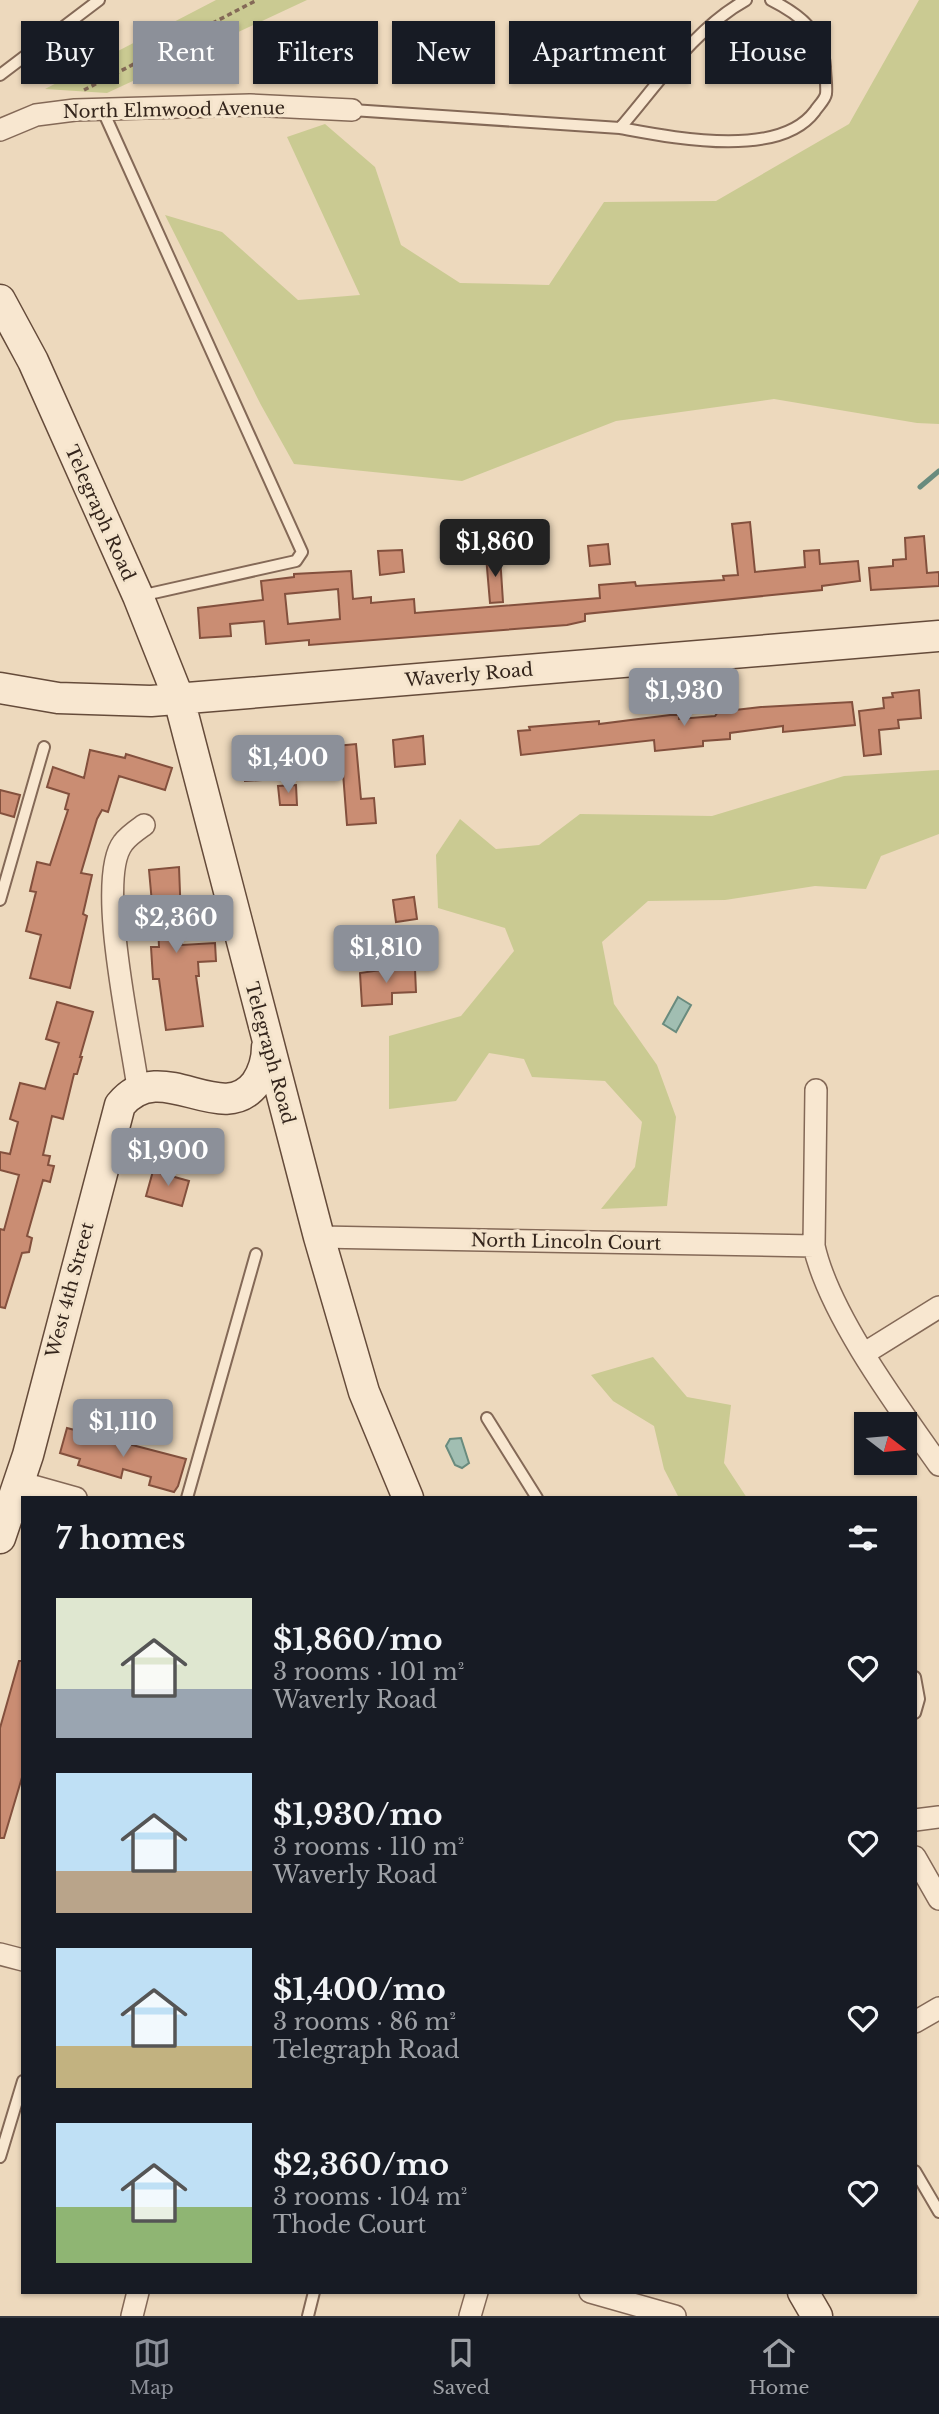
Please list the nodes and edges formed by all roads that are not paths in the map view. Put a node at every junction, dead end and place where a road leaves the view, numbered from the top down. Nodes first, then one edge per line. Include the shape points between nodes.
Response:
1 (99, 0) edge
2 (746, 0) edge
3 (771, 0) edge
4 (0, 75) edge
5 (352, 110) joint
6 (103, 111) junction
7 (620, 128) junction
8 (0, 130) edge
9 (0, 300) edge
10 (0, 356) edge
11 (33, 361) junction
12 (138, 596) junction
13 (939, 636) edge
14 (0, 688) edge
15 (179, 699) junction
16 (44, 747) dead end
17 (144, 825) dead end
18 (0, 900) edge
19 (267, 1043) junction
20 (138, 1088) junction
21 (816, 1090) dead end
22 (238, 1098) junction
23 (289, 1125) junction
24 (319, 1237) junction
25 (814, 1246) junction
26 (256, 1254) dead end
27 (939, 1307) edge
28 (865, 1353) junction
29 (487, 1418) dead end
30 (939, 1465) edge
31 (10, 1479) edge
32 (69, 1496) edge
33 (188, 1496) edge
34 (407, 1496) edge
35 (536, 1496) edge
36 (0, 1538) edge
37 (917, 1688) edge
38 (917, 1706) edge
39 (939, 1817) edge
40 (917, 1820) edge
41 (917, 1860) edge
42 (939, 1899) edge
43 (0, 1954) edge
44 (21, 1959) edge
45 (939, 2008) edge
46 (917, 2021) edge
47 (21, 2088) edge
48 (0, 2157) edge
49 (917, 2174) edge
50 (939, 2212) edge
51 (138, 2294) edge
52 (314, 2294) edge
53 (476, 2294) edge
54 (597, 2294) edge
55 (804, 2294) edge
56 (636, 2305) edge
57 (132, 2316) edge
58 (308, 2316) edge
59 (470, 2316) edge
60 (675, 2316) edge
61 (817, 2316) edge

1 - 4 lane
2 - 7 lane via 706,29
3 - 7 lane via 797,13 811,27 824,57 826,96 808,120 782,134 732,143
5 - 6 street, North Elmwood Avenue via 250,105
5 - 7 lane
6 - 8 street, North Elmwood Avenue via 36,115
6 - 12 lane via 302,552 296,561
9 - 11 street, Telegraph Road
10 - 11 street via 12,354
11 - 12 street, Telegraph Road
12 - 15 street, Telegraph Road
13 - 15 street, Waverly Road
14 - 15 street, Waverly Road via 108,702
15 - 19 street, Telegraph Road
16 - 18 lane
17 - 20 street via 122,844 115,869 114,906 117,956
19 - 22 street via 262,1073
19 - 23 street, Telegraph Road
20 - 22 street via 173,1087 211,1098
20 - 31 street, West 4th Street via 121,1105
21 - 25 street
22 - 23 street via 277,1114
23 - 24 street, Telegraph Road
24 - 25 street, North Lincoln Court
24 - 34 street, Telegraph Road via 363,1392
25 - 28 street via 819,1271
26 - 33 lane
27 - 28 street
28 - 30 street
29 - 35 lane
31 - 32 street
31 - 36 street, West 4th Street
37 - 38 lane
39 - 40 street
41 - 42 street
43 - 44 street
45 - 46 street
47 - 48 lane
49 - 50 lane
51 - 57 street
52 - 58 lane
53 - 59 street
54 - 56 street
55 - 61 street
56 - 60 street

